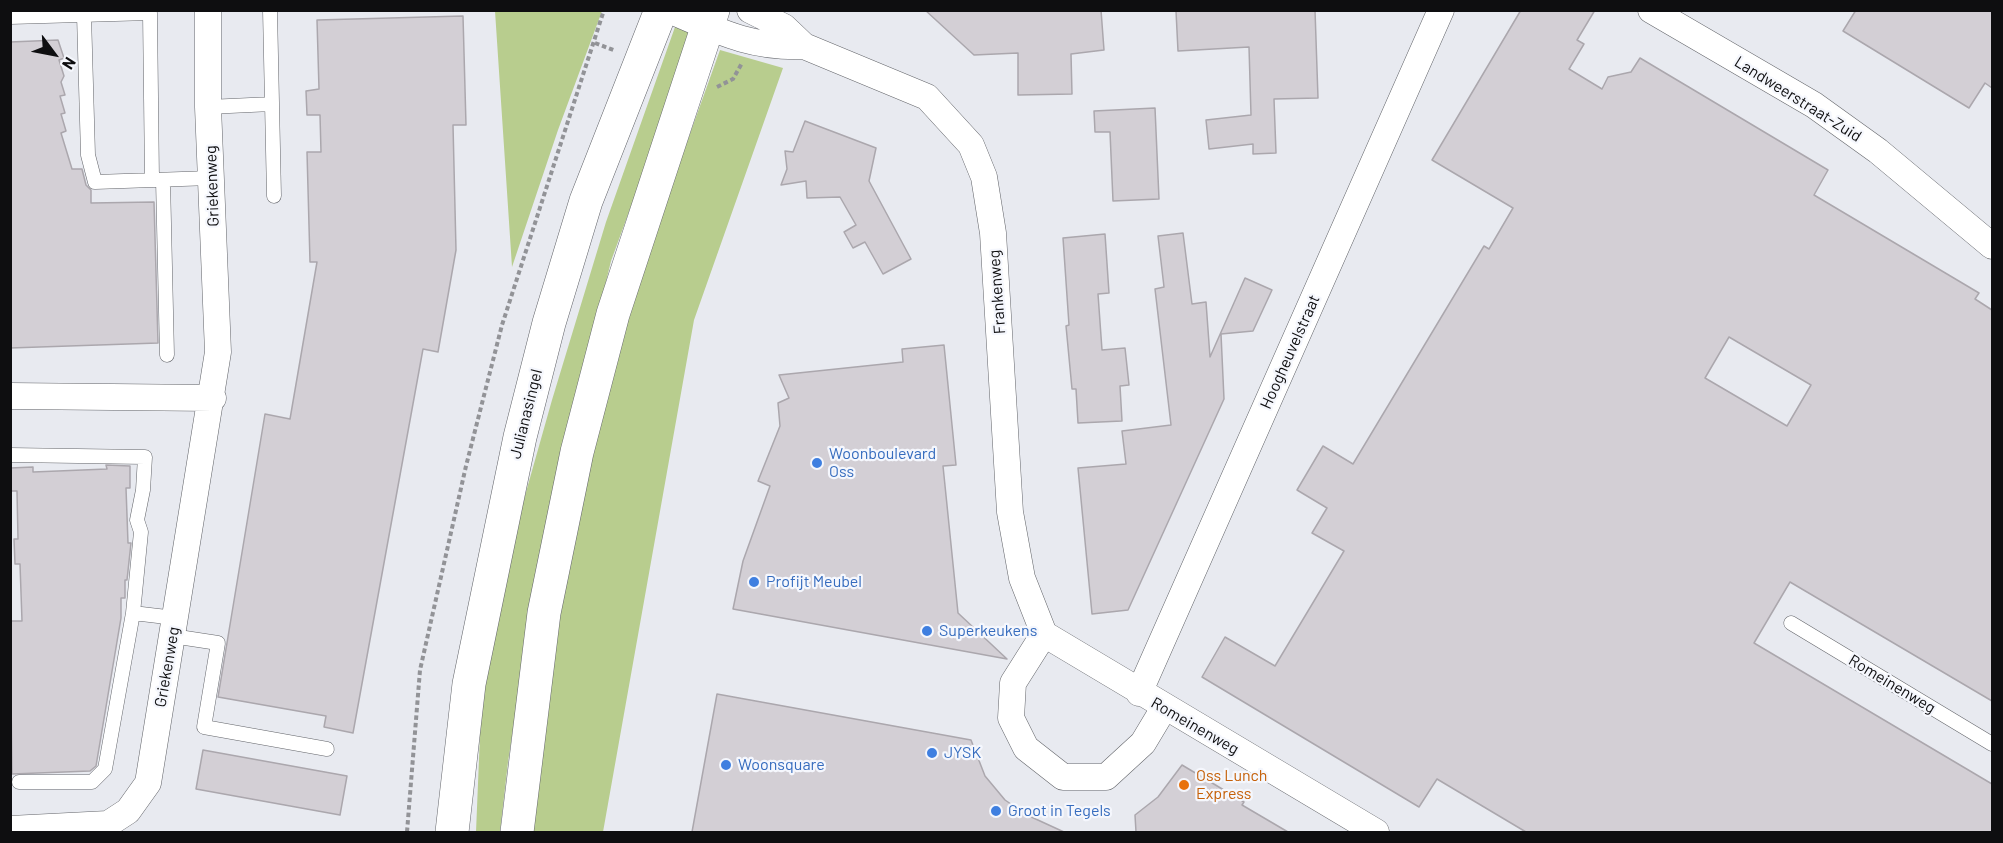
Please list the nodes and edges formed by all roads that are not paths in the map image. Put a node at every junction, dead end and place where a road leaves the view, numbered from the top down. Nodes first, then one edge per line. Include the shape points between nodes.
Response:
1 (208, 10) edge
2 (270, 10) edge
3 (661, 10) edge
4 (669, 10) edge
5 (750, 10) edge
6 (1441, 10) edge
7 (1650, 10) edge
8 (84, 15) junction
9 (10, 17) edge
10 (710, 18) edge
11 (804, 46) junction
12 (272, 104) junction
13 (208, 107) junction
14 (211, 178) junction
15 (158, 180) junction
16 (274, 196) dead end
17 (1992, 246) edge
18 (167, 355) dead end
19 (10, 396) edge
20 (213, 398) junction
21 (10, 456) edge
22 (133, 613) junction
23 (1791, 623) dead end
24 (174, 627) junction
25 (1044, 634) junction
26 (1139, 693) junction
27 (1164, 708) junction
28 (1992, 744) edge
29 (327, 749) dead end
30 (19, 782) dead end
31 (10, 829) edge
32 (452, 832) edge
33 (517, 832) edge
34 (1376, 832) edge

1 - 13 street, Griekenweg
2 - 12 lane
3 - 32 main road, Julianasingel via 586,201 520,437 469,684
4 - 10 street, Frankenweg
5 - 11 street, Frankenweg via 784,27
6 - 26 street, Hoogheuvelstraat
7 - 17 street, Landweerstraat-Zuid via 1814,105 1878,151
8 - 9 lane
8 - 15 lane via 87,155 95,182
8 - 15 lane via 150,13
10 - 11 street, Frankenweg via 749,43
10 - 33 main road via 613,314 577,452 544,613
11 - 25 street, Frankenweg via 927,97 971,145 984,177 993,233 1010,512 1022,578
12 - 13 lane
12 - 16 lane
13 - 14 street, Griekenweg
14 - 15 lane
14 - 20 street, Griekenweg via 218,352
15 - 18 lane
19 - 20 street
20 - 24 street, Griekenweg
21 - 22 lane via 145,457 137,520 141,532
22 - 24 lane
22 - 30 lane via 105,769 92,782
23 - 28 lane, Romeinenweg
24 - 29 lane via 218,643 204,727
24 - 31 street, Griekenweg via 148,783 128,811 108,824
25 - 26 street
25 - 27 street via 1014,683 1011,718 1026,748 1063,777 1106,777 1143,743
26 - 27 street, Romeinenweg
27 - 34 street, Romeinenweg

